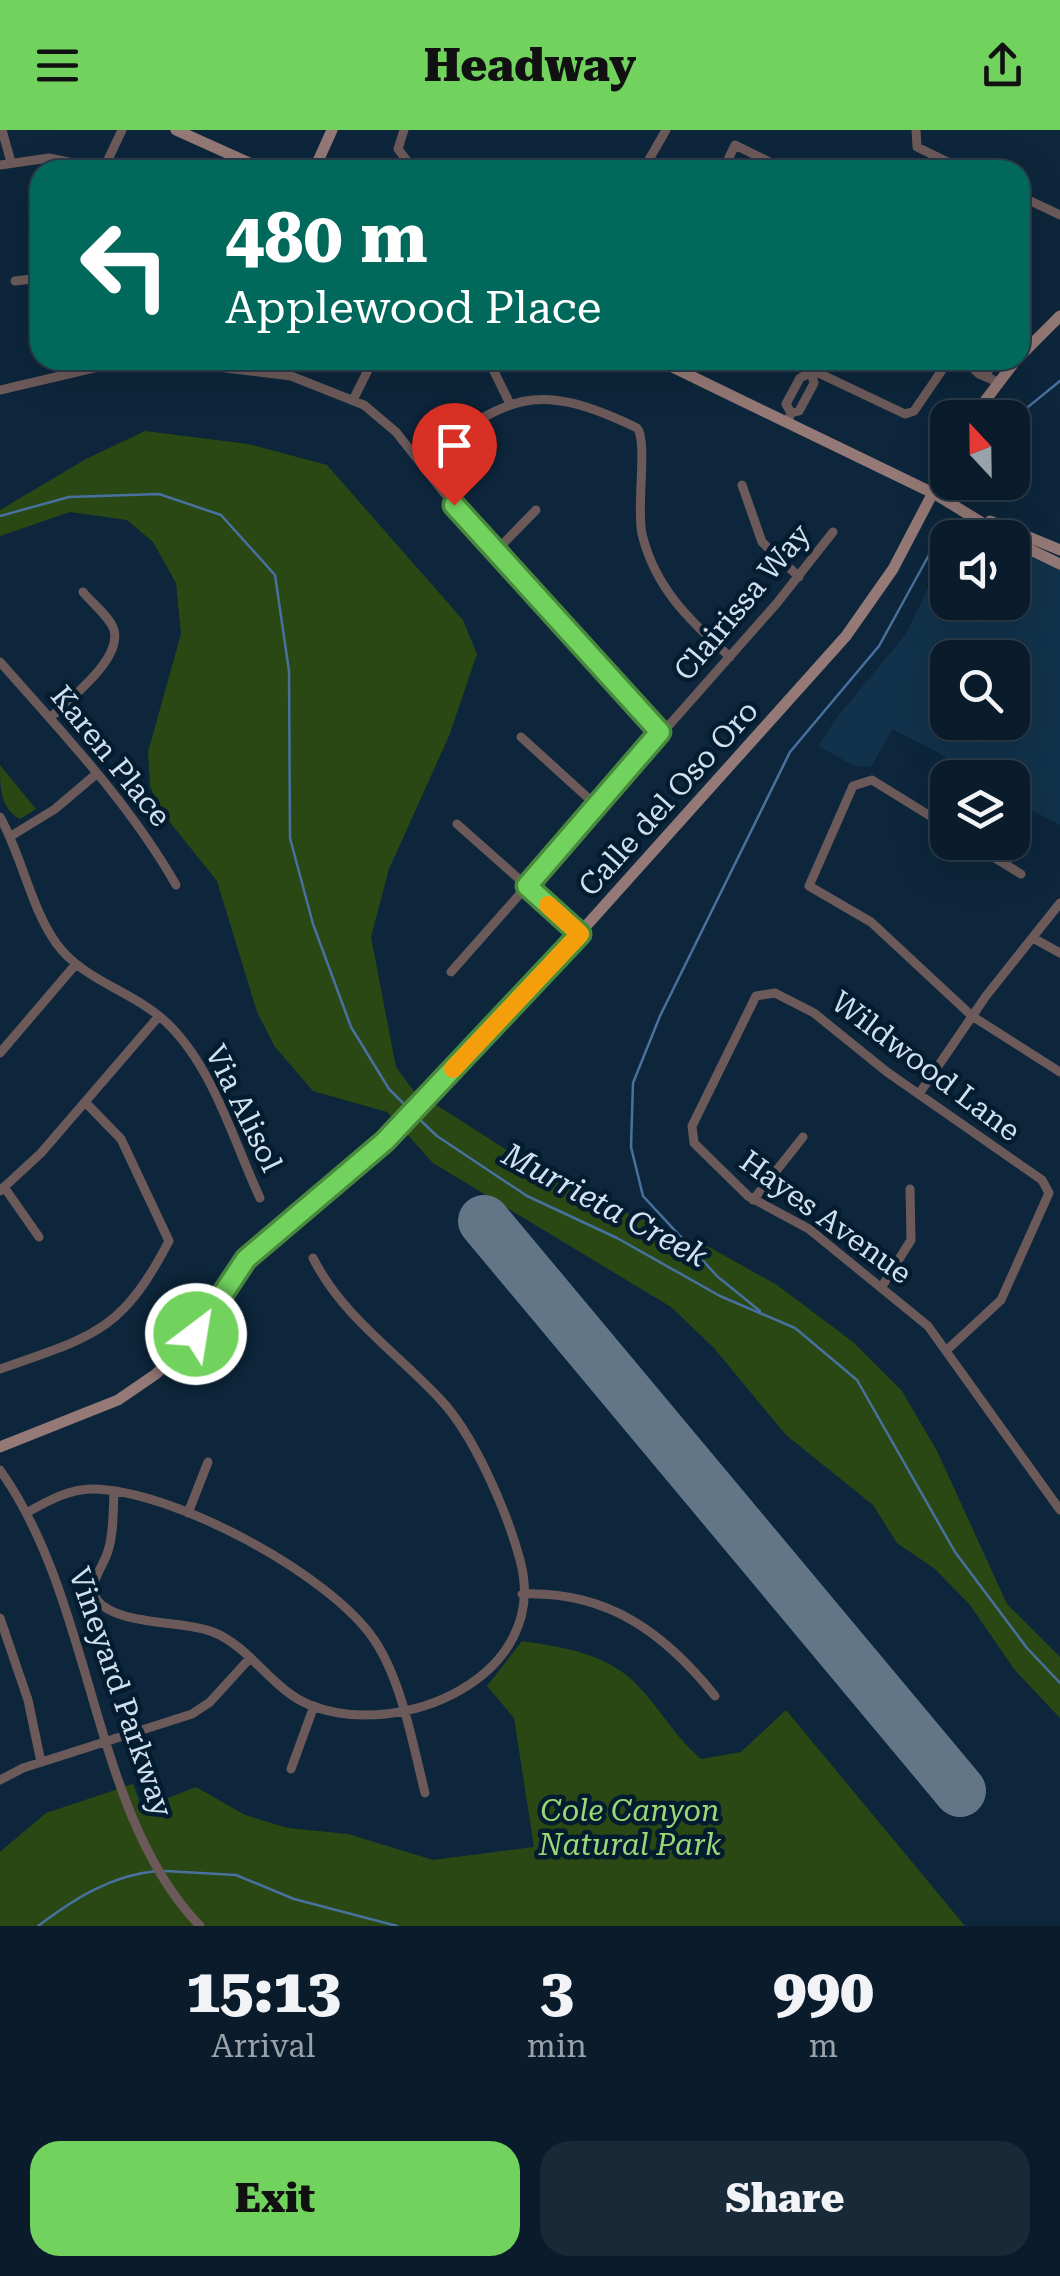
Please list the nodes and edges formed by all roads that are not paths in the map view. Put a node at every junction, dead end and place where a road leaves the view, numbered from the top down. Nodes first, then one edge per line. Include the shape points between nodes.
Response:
1 (2, 130) edge
2 (122, 130) edge
3 (176, 130) edge
4 (332, 130) edge
5 (404, 130) edge
6 (666, 130) edge
7 (915, 134) edge
8 (30, 160) edge
9 (30, 160) edge
10 (59, 160) edge
11 (109, 160) edge
12 (243, 160) edge
13 (318, 160) edge
14 (406, 160) edge
15 (649, 160) edge
16 (728, 160) edge
17 (766, 160) edge
18 (941, 160) edge
19 (11, 162) junction
20 (0, 166) edge
21 (1030, 201) edge
22 (1060, 215) edge
23 (30, 279) edge
24 (15, 281) dead end
25 (1060, 316) edge
26 (1030, 346) edge
27 (85, 370) edge
28 (242, 370) edge
29 (368, 370) edge
30 (493, 370) edge
31 (680, 370) edge
32 (943, 370) edge
33 (984, 370) edge
34 (1003, 370) edge
35 (811, 371) junction
36 (993, 378) junction
37 (796, 384) junction
38 (0, 390) edge
39 (809, 390) junction
40 (353, 400) junction
41 (981, 400) edge
42 (510, 404) junction
43 (788, 418) junction
44 (422, 462) junction
45 (742, 485) dead end
46 (930, 491) edge
47 (932, 500) edge
48 (946, 500) edge
49 (536, 510) dead end
50 (978, 517) junction
51 (982, 520) edge
52 (833, 532) dead end
53 (1030, 547) edge
54 (495, 552) junction
55 (1058, 558) edge
56 (799, 577) junction
57 (83, 592) dead end
58 (730, 657) junction
59 (0, 662) edge
60 (50, 718) junction
61 (660, 732) junction
62 (521, 736) dead end
63 (95, 775) junction
64 (598, 807) junction
65 (930, 816) edge
66 (0, 817) edge
67 (456, 824) dead end
68 (10, 836) junction
69 (998, 860) edge
70 (1021, 874) dead end
71 (176, 885) dead end
72 (527, 886) junction
73 (1060, 903) edge
74 (580, 934) junction
75 (1032, 938) junction
76 (1060, 952) edge
77 (76, 964) junction
78 (451, 972) dead end
79 (756, 996) joint
80 (159, 1016) junction
81 (972, 1016) junction
82 (0, 1053) edge
83 (1060, 1072) edge
84 (919, 1094) junction
85 (85, 1102) junction
86 (803, 1137) dead end
87 (2, 1189) edge
88 (910, 1189) dead end
89 (260, 1198) dead end
90 (754, 1200) junction
91 (39, 1237) dead end
92 (314, 1258) dead end
93 (881, 1288) junction
94 (948, 1349) junction
95 (0, 1369) edge
96 (0, 1447) edge
97 (208, 1462) dead end
98 (0, 1470) edge
99 (114, 1491) junction
100 (1060, 1510) edge
101 (28, 1512) junction
102 (188, 1512) junction
103 (522, 1594) junction
104 (0, 1618) edge
105 (250, 1658) junction
106 (715, 1696) dead end
107 (314, 1706) junction
108 (402, 1712) junction
109 (109, 1744) junction
110 (41, 1762) junction
111 (291, 1769) dead end
112 (0, 1780) edge
113 (425, 1793) dead end
114 (200, 1926) edge

1 - 19 street
2 - 11 street
3 - 12 main road
4 - 13 main road
5 - 14 street via 398,149
6 - 15 street
7 - 18 street via 925,153
8 - 19 street
9 - 10 street
16 - 17 street via 735,145
19 - 20 street
21 - 22 street
23 - 24 street
25 - 26 main road
27 - 38 street
28 - 40 street via 291,376
29 - 40 street
30 - 42 street
31 - 43 main road
32 - 35 street via 906,414
33 - 36 street
34 - 36 main road
35 - 37 street
35 - 39 street
36 - 41 main road
37 - 39 street
37 - 43 street via 786,404
39 - 43 street
40 - 44 street
42 - 44 street via 478,418
42 - 58 street via 571,400 642,434 637,500 653,566 674,602
43 - 46 main road
44 - 54 street
45 - 56 street via 762,542
47 - 74 main road, Calle del Oso Oro via 846,636
48 - 50 main road
49 - 54 street
50 - 51 main road
50 - 55 main road via 1017,529
52 - 56 street, Clairissa Way
53 - 55 main road
54 - 61 street
56 - 58 street, Clairissa Way
57 - 60 street via 111,624 113,643 97,674
58 - 61 street, Clairissa Way
59 - 60 street, Karen Place
60 - 63 street, Karen Place
61 - 64 street, Clairissa Way
62 - 64 street
63 - 68 street
63 - 71 street, Karen Place
64 - 72 street, Clairissa Way
65 - 81 street via 872,780 852,786 808,886 871,922
66 - 68 street, Via Alisol
67 - 72 street
68 - 77 street, Via Alisol via 48,930
69 - 70 street
72 - 74 street
72 - 78 street, Clairissa Way
73 - 75 street
74 - 96 main road, Calle del Oso Oro via 385,1141 246,1259 196,1334 156,1374 118,1400
75 - 76 street
75 - 81 street
77 - 80 street, Via Alisol
77 - 82 street
79 - 84 street, Wildwood Lane via 775,993 814,1013
79 - 90 street, Hayes Avenue via 690,1134
80 - 85 street
80 - 89 street, Via Alisol via 198,1062
81 - 83 street
81 - 84 street
84 - 94 street, Wildwood Lane via 1042,1180 1049,1192 1001,1300
85 - 87 street
85 - 95 street via 121,1139 169,1241 133,1302 107,1327
86 - 90 street
87 - 91 street
88 - 93 street via 911,1240
90 - 93 street, Hayes Avenue via 809,1229
92 - 103 street via 364,1327 459,1423 522,1564
93 - 94 street, Hayes Avenue
94 - 100 street, Hayes Avenue
97 - 102 street
98 - 101 street, Vineyard Parkway
99 - 101 street via 66,1494
99 - 102 street
99 - 105 street via 96,1599 114,1611 214,1632
101 - 109 street, Vineyard Parkway via 51,1562
102 - 108 street via 272,1554 368,1631
103 - 106 street via 589,1600 643,1624
103 - 108 street via 514,1636 499,1660 459,1691
104 - 110 street
105 - 107 street
105 - 109 street via 192,1714
107 - 108 street via 352,1717
107 - 111 street
108 - 113 street
109 - 110 street
109 - 114 street, Vineyard Parkway via 143,1836
110 - 112 street

